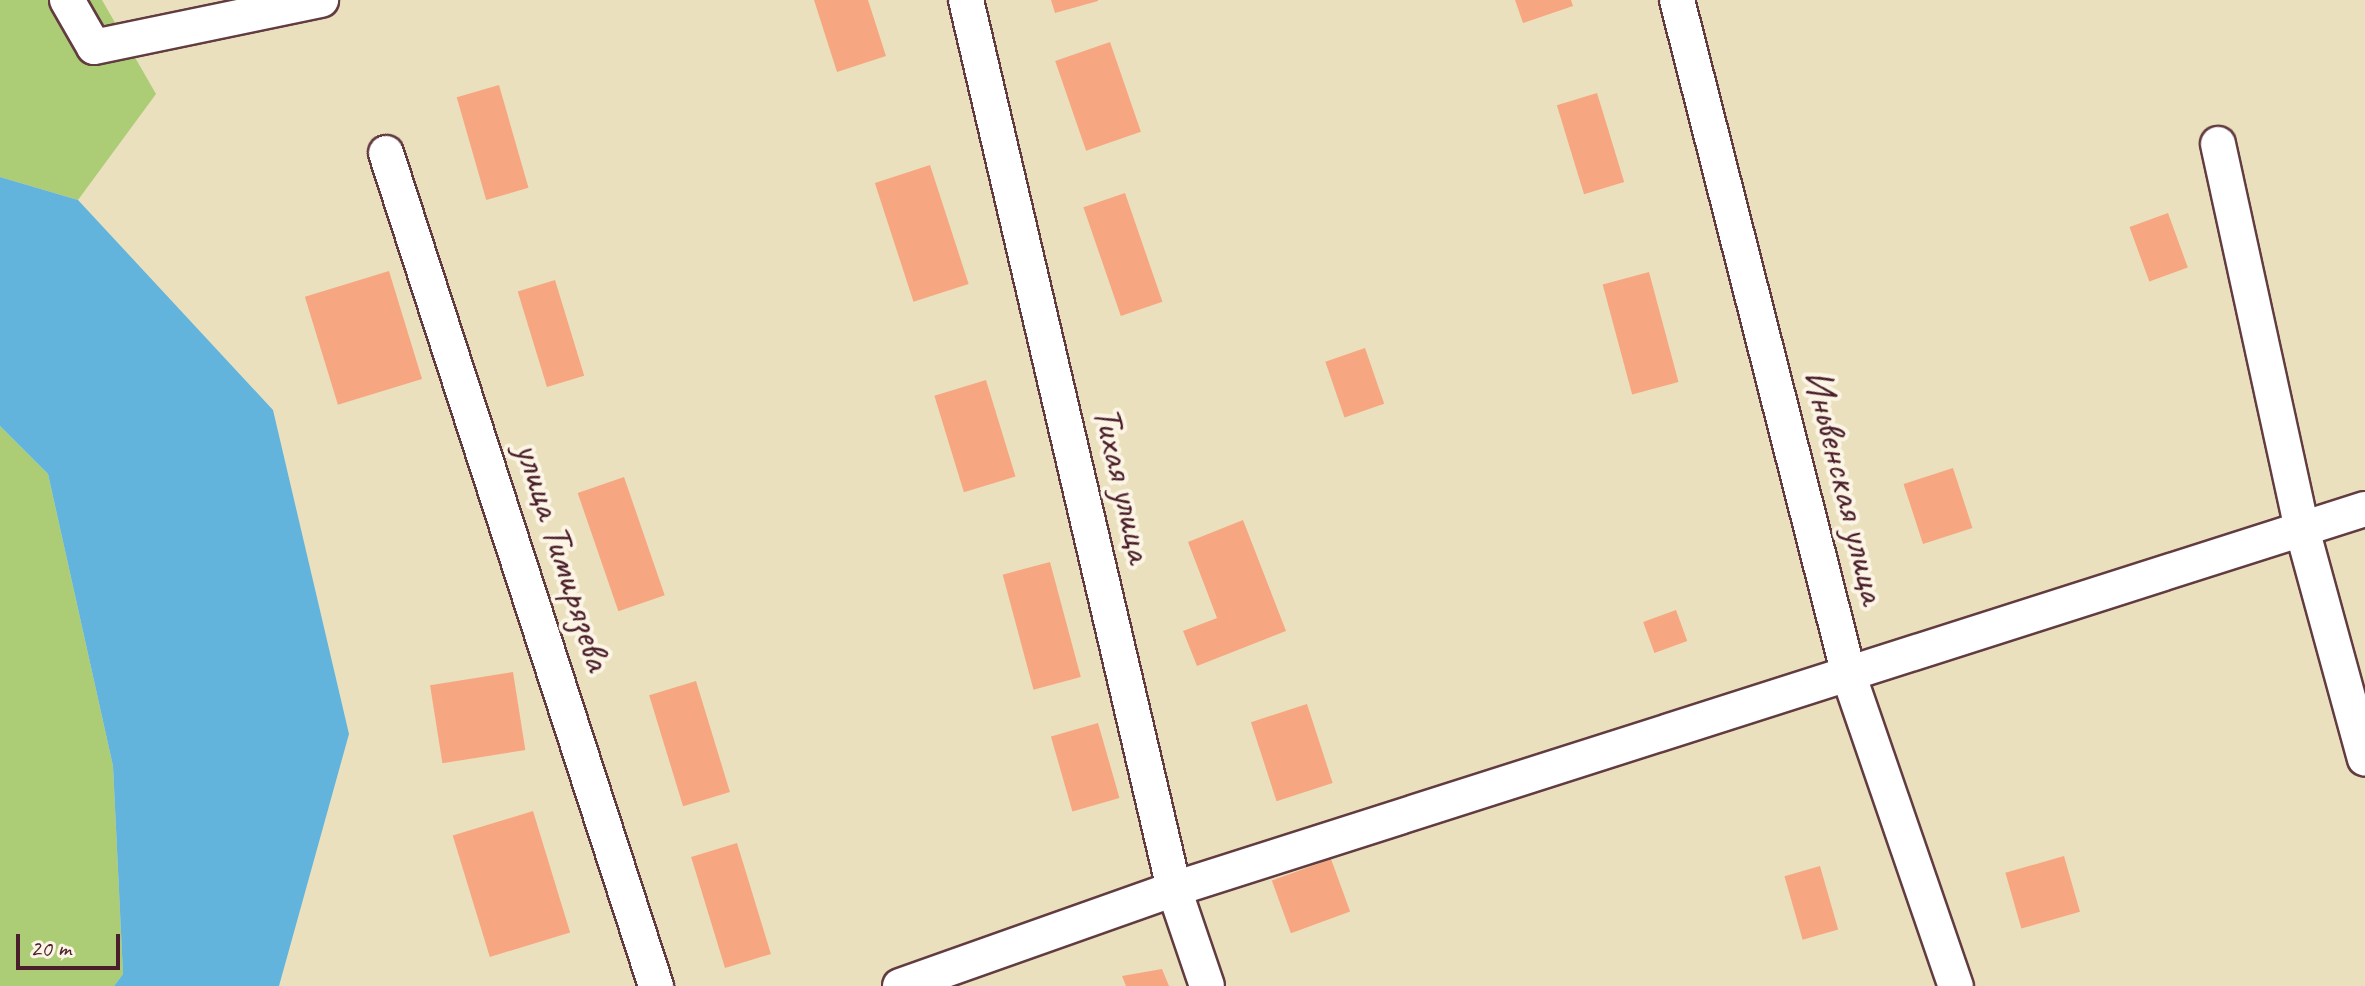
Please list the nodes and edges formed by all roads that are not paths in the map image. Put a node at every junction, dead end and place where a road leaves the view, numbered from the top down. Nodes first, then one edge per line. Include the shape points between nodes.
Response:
1 (67, 0) edge
2 (321, 0) edge
3 (966, 0) edge
4 (1677, 0) edge
5 (2218, 144) dead end
6 (386, 153) dead end
7 (2365, 509) edge
8 (2302, 529) junction
9 (1850, 679) junction
10 (2365, 759) edge
11 (1174, 889) junction
12 (656, 986) edge
13 (900, 986) edge
14 (1207, 986) edge
15 (1956, 986) edge

1 - 2 street via 94,47
3 - 11 street, Тихая улица
4 - 9 street, Иньвенская улица
5 - 8 street
6 - 12 street, улица Тимирязева
7 - 8 street
8 - 9 street
8 - 10 street
9 - 11 street
9 - 15 street, Иньвенская улица
11 - 13 street
11 - 14 street, Тихая улица

